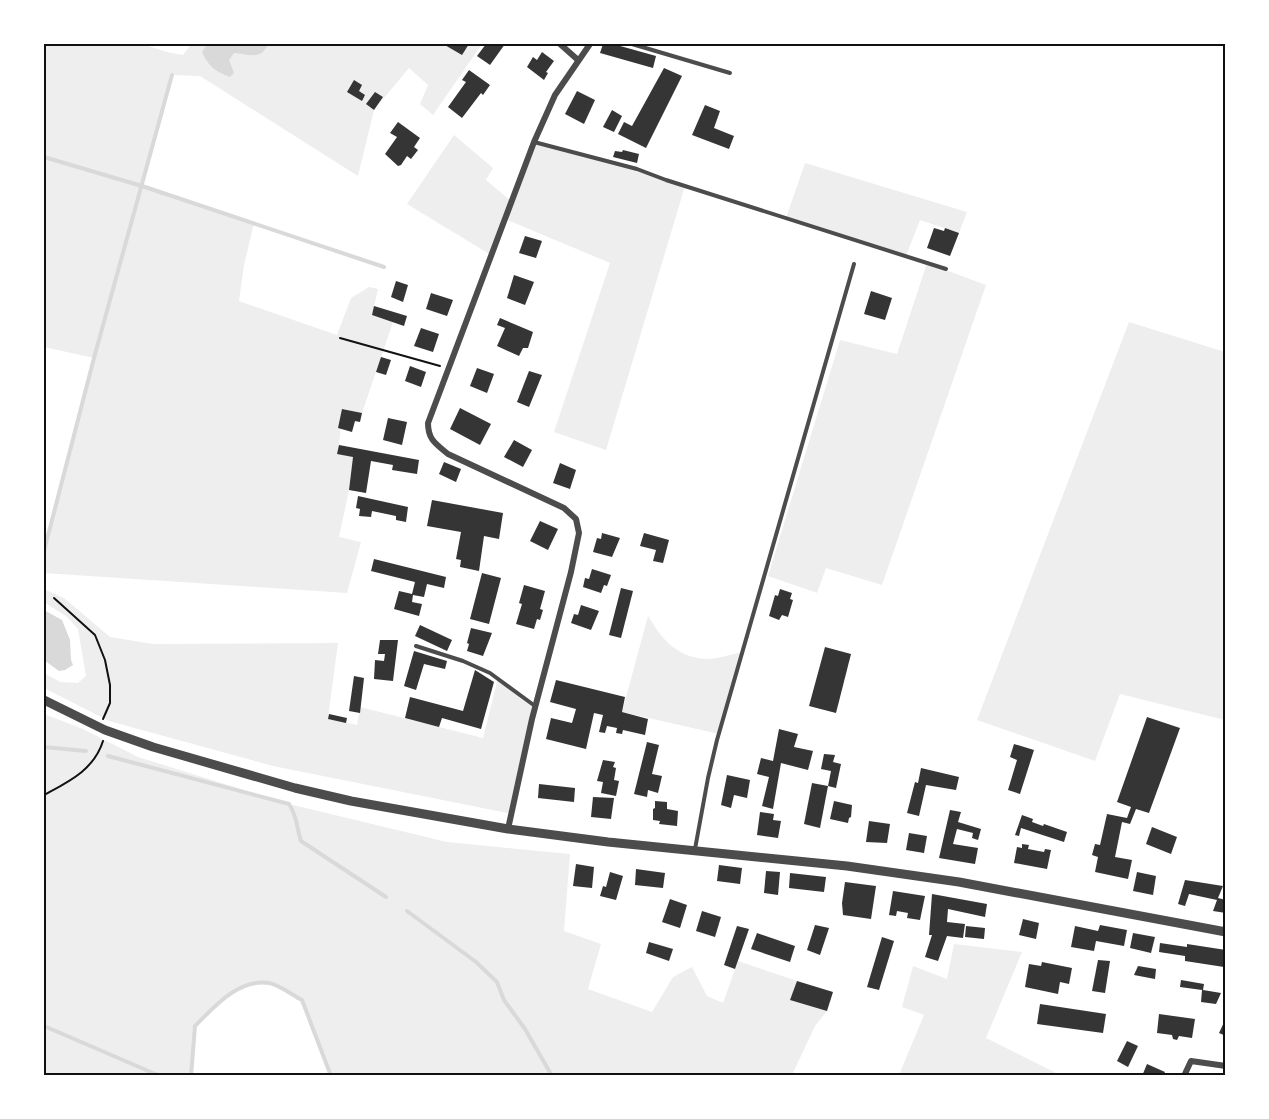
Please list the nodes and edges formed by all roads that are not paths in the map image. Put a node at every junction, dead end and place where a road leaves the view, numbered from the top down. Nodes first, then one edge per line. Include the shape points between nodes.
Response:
1 (560, 44) edge
2 (590, 44) edge
3 (632, 44) edge
4 (578, 60) junction
5 (730, 73) dead end
6 (534, 142) junction
7 (854, 264) dead end
8 (946, 269) dead end
9 (416, 646) dead end
10 (44, 700) edge
11 (536, 706) junction
12 (508, 829) junction
13 (695, 850) junction
14 (1226, 932) edge
15 (1226, 1066) edge
16 (1184, 1076) edge

1 - 4 street
2 - 4 street
3 - 5 lane
4 - 6 street via 555,95
6 - 8 lane via 637,169
6 - 11 street via 448,368 428,434 448,454 564,508 576,519 579,533 571,572
7 - 13 lane via 717,740
9 - 11 lane via 490,673
10 - 12 street via 103,729 153,747 296,788
11 - 12 street
12 - 13 street
13 - 14 street via 959,882
15 - 16 street via 1191,1061

